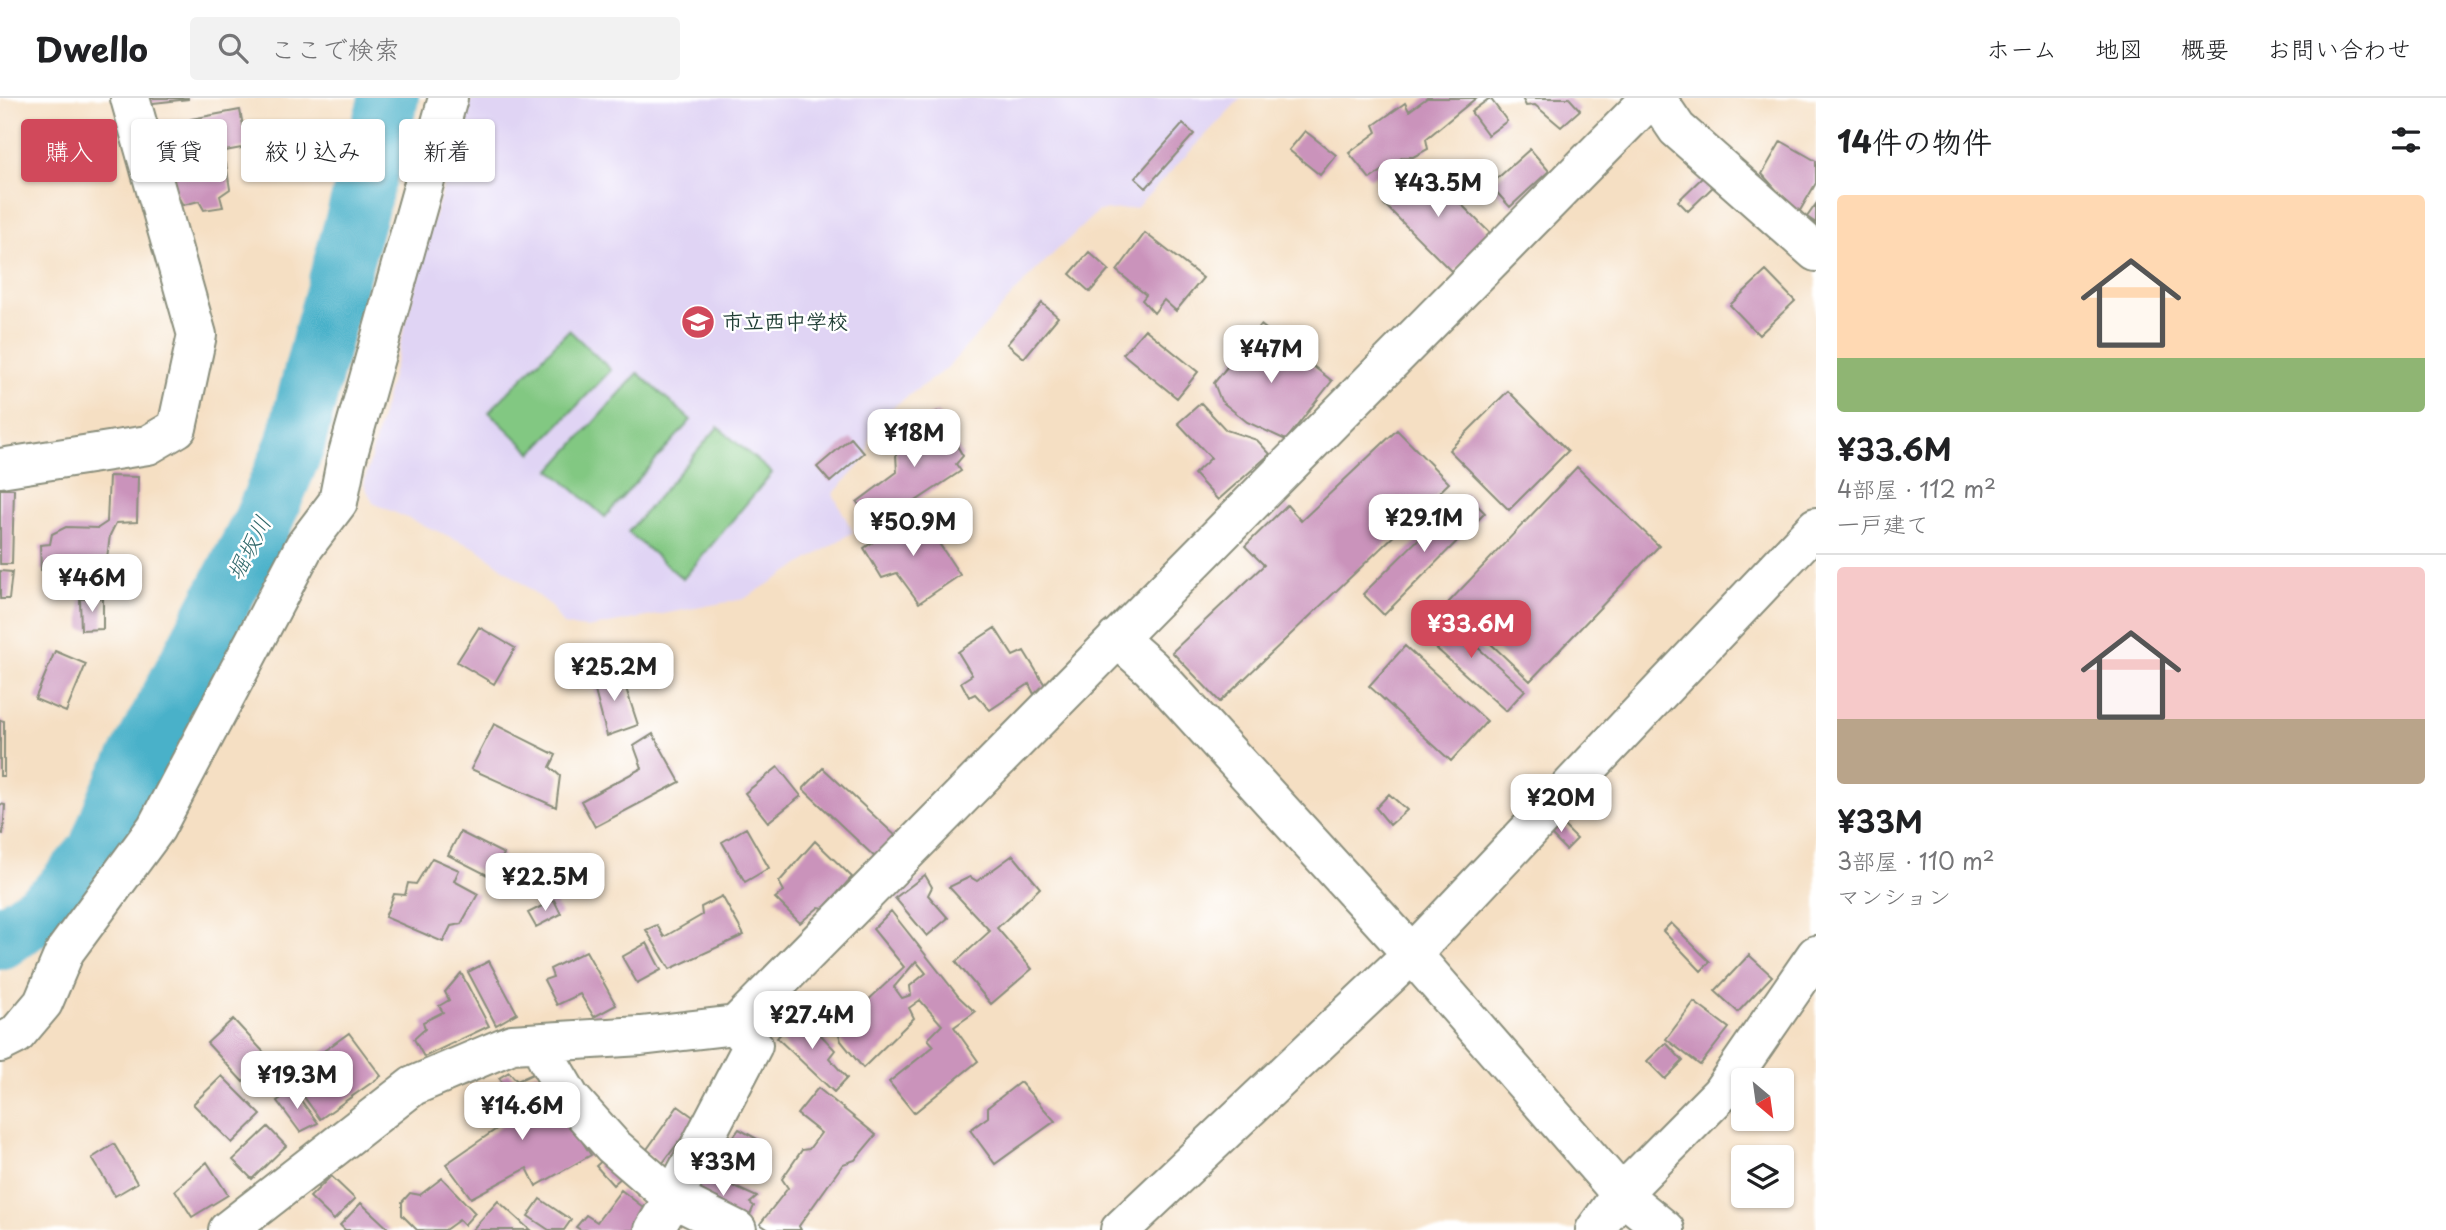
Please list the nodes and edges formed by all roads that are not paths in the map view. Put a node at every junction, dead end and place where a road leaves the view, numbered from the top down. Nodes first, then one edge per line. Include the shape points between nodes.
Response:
1 (130, 98) edge
2 (448, 98) edge
3 (1651, 98) edge
4 (1656, 98) edge
5 (1816, 253) edge
6 (0, 468) edge
7 (1816, 527) edge
8 (1117, 638) junction
9 (1412, 954) junction
10 (1816, 955) edge
11 (736, 1026) junction
12 (541, 1042) junction
13 (0, 1043) edge
14 (1621, 1194) junction
15 (663, 1214) edge
16 (228, 1230) edge
17 (737, 1230) edge
18 (1120, 1230) edge
19 (1595, 1230) edge
20 (1665, 1230) edge

1 - 6 street via 197,335 177,428 148,445
2 - 13 street via 338,502 304,547 156,828 65,951 43,1003 16,1035
3 - 8 street
4 - 5 street via 1677,129
7 - 9 street
8 - 9 street via 1151,668
8 - 11 street
9 - 14 street
9 - 18 street
10 - 14 street via 1721,1093
11 - 12 street
11 - 15 street via 753,1045
12 - 15 street via 570,1098 613,1146
12 - 16 street via 512,1044 413,1086
14 - 19 street
14 - 20 street
15 - 17 street

